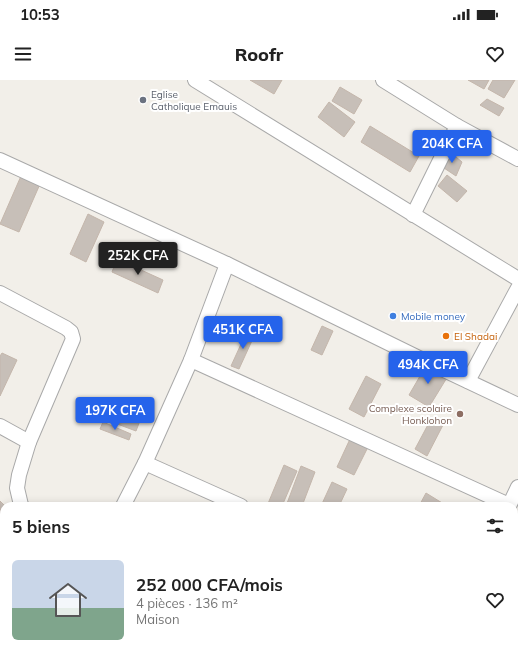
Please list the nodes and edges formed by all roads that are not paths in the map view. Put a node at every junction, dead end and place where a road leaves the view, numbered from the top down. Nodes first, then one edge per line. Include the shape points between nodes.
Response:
1 (195, 80) edge
2 (383, 80) edge
3 (457, 126) junction
4 (518, 159) edge
5 (0, 160) edge
6 (413, 215) junction
7 (227, 264) junction
8 (518, 279) edge
9 (518, 288) edge
10 (0, 293) edge
11 (191, 360) junction
12 (468, 381) junction
13 (518, 405) edge
14 (0, 426) edge
15 (29, 442) junction
16 (145, 463) junction
17 (518, 486) edge
18 (20, 502) edge
19 (125, 502) edge
20 (232, 502) edge
21 (500, 502) edge
22 (511, 502) edge

1 - 6 street
2 - 3 street
3 - 4 street
3 - 6 street
5 - 7 street
6 - 8 street
7 - 11 street
7 - 12 street
9 - 12 street
10 - 15 street via 71,332 72,339
11 - 16 street
11 - 21 street
12 - 13 street
14 - 15 street
15 - 18 street via 17,488
16 - 19 street
16 - 20 street
17 - 22 street

